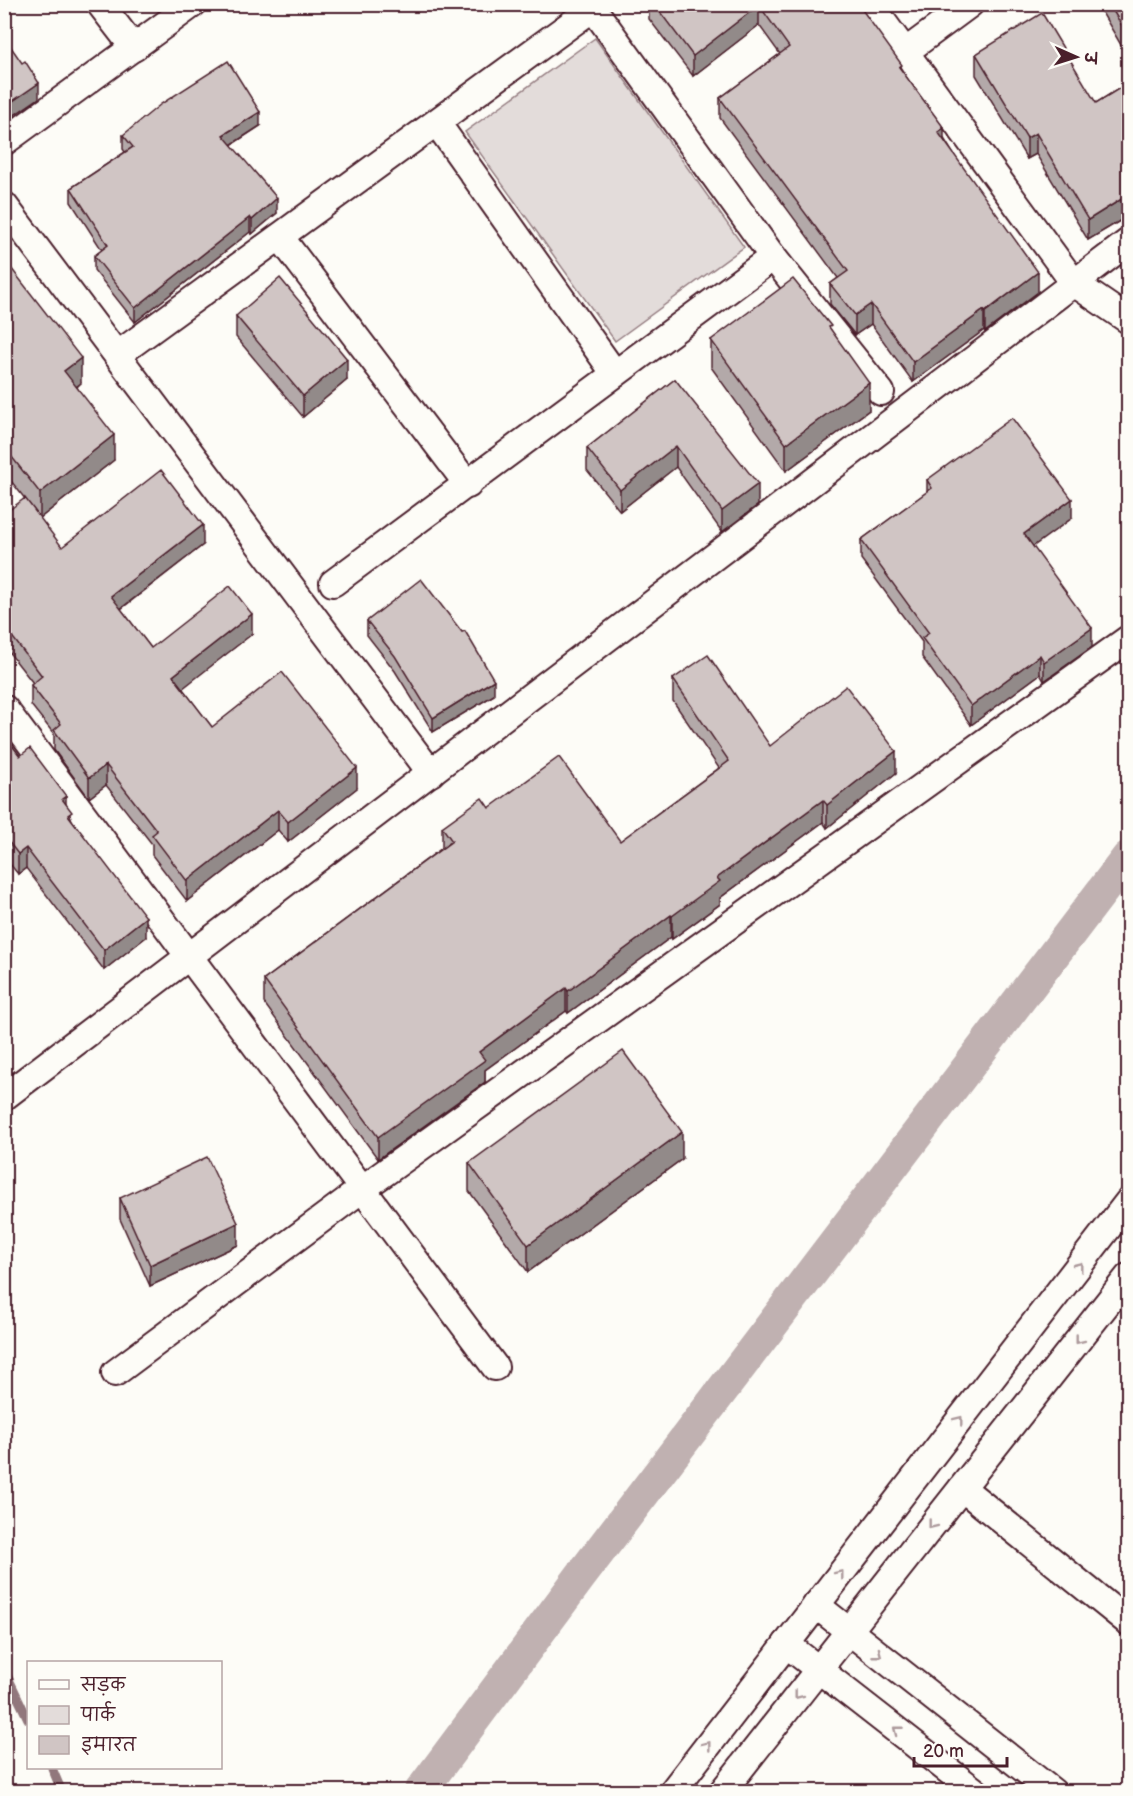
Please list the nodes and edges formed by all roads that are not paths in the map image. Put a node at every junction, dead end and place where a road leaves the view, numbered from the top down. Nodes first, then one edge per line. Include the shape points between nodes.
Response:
1 (100, 4) edge
2 (193, 4) edge
3 (870, 4) edge
4 (970, 4) edge
5 (592, 6) edge
6 (134, 48) junction
7 (905, 52) junction
8 (437, 123) junction
9 (4, 142) edge
10 (4, 205) edge
11 (281, 238) junction
12 (1128, 242) edge
13 (773, 257) junction
14 (1074, 283) junction
15 (1128, 320) edge
16 (117, 355) junction
17 (615, 374) junction
18 (881, 392) dead end
19 (468, 485) junction
20 (333, 583) dead end
21 (1128, 639) edge
22 (4, 708) edge
23 (431, 772) junction
24 (189, 956) junction
25 (4, 1097) edge
26 (362, 1189) junction
27 (1128, 1202) edge
28 (1128, 1277) edge
29 (495, 1367) dead end
30 (115, 1373) dead end
31 (962, 1488) junction
32 (816, 1605) junction
33 (1128, 1622) edge
34 (849, 1631) junction
35 (786, 1644) junction
36 (818, 1669) junction
37 (672, 1791) edge
38 (722, 1791) edge
39 (976, 1791) edge
40 (1053, 1791) edge

1 - 6 street
2 - 6 street
3 - 7 street
4 - 7 street
5 - 8 street
5 - 13 street
6 - 9 street
7 - 14 street
8 - 11 street
8 - 17 street
10 - 16 street
11 - 16 street
11 - 19 street
12 - 14 street
13 - 17 street
13 - 18 street
14 - 15 street
14 - 23 street
16 - 23 street
17 - 19 street
19 - 20 street
21 - 26 street
22 - 24 street
23 - 24 street
24 - 25 street
24 - 26 street
26 - 29 street
26 - 30 street
32 -> 27 street
28 -> 31 street
31 - 33 street
31 -> 34 street
32 - 34 street
32 - 35 street
34 - 36 street
34 -> 40 street
35 - 36 street
37 -> 35 street
36 -> 38 street
39 -> 36 street

